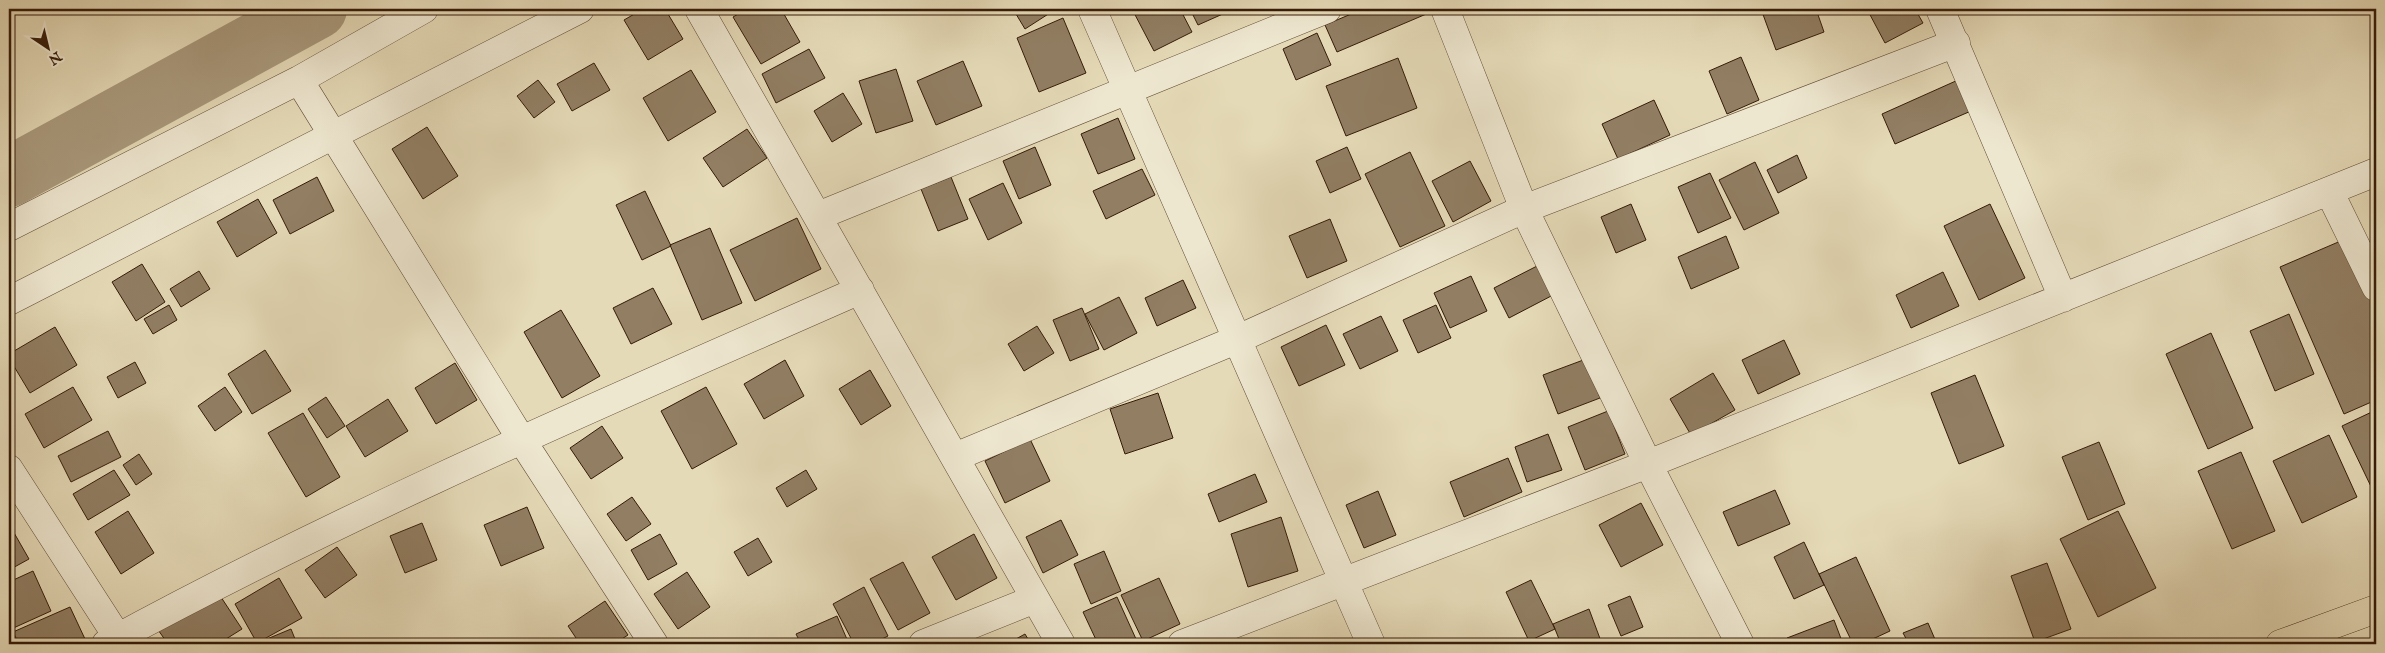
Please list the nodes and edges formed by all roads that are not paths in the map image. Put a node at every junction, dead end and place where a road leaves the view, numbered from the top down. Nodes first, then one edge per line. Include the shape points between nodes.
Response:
1 (424, 9) edge
2 (580, 9) edge
3 (699, 9) edge
4 (1092, 9) edge
5 (1327, 9) edge
6 (1445, 9) edge
7 (1940, 9) edge
8 (1956, 43) junction
9 (299, 80) junction
10 (1128, 91) junction
11 (332, 135) junction
12 (2376, 172) edge
13 (2329, 191) junction
14 (1524, 209) junction
15 (818, 216) junction
16 (9, 227) edge
17 (2376, 287) edge
18 (860, 290) junction
19 (2063, 298) junction
20 (9, 302) edge
21 (1238, 339) junction
22 (521, 439) junction
23 (955, 456) junction
24 (1648, 464) junction
25 (9, 469) edge
26 (1342, 582) junction
27 (1035, 599) junction
28 (2376, 610) edge
29 (115, 642) edge
30 (654, 644) edge
31 (923, 644) edge
32 (1060, 644) edge
33 (1182, 644) edge
34 (1371, 644) edge
35 (1740, 644) edge
36 (2280, 644) edge

1 - 9 street
2 - 11 street
3 - 15 street
4 - 10 street
5 - 10 street
6 - 14 street
7 - 8 street
8 - 14 street
8 - 19 street
9 - 11 street
9 - 16 street
10 - 15 street
10 - 21 street
11 - 20 street
11 - 22 street
12 - 13 street
13 - 17 street
13 - 19 street
14 - 21 street
14 - 24 street
15 - 18 street
18 - 22 street
18 - 23 street
19 - 24 street
21 - 23 street
21 - 26 street
22 - 29 street via 231,578
22 - 30 street
23 - 27 street
24 - 26 street
24 - 35 street
25 - 29 street
26 - 33 street
26 - 34 street
27 - 31 street
27 - 32 street
28 - 36 highway

